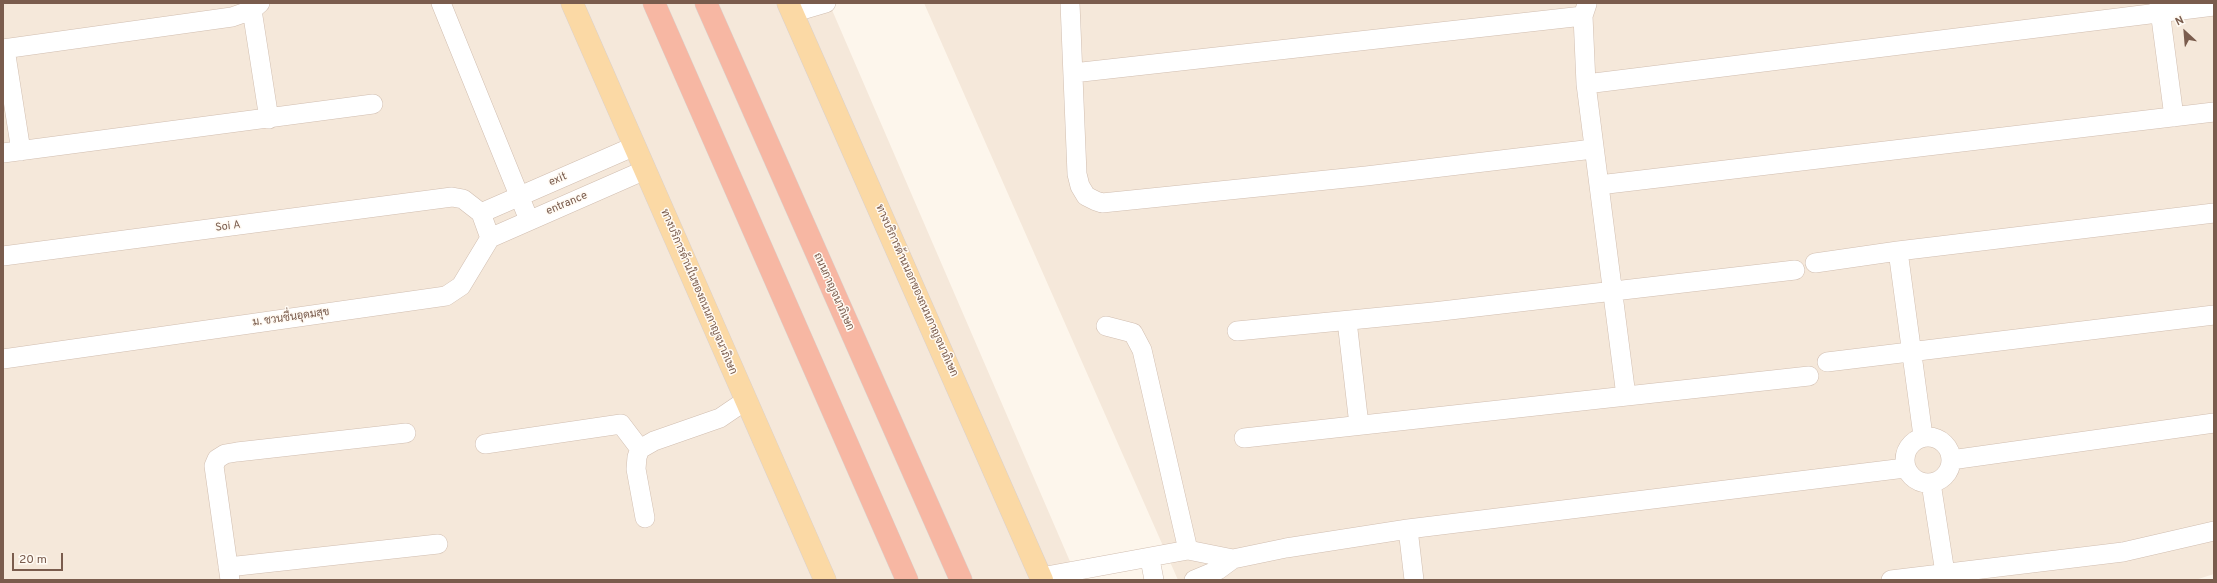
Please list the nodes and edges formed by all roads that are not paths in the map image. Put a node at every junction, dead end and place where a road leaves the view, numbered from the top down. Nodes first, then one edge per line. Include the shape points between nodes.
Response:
1 (441, 3) edge
2 (572, 3) edge
3 (654, 3) edge
4 (706, 3) edge
5 (826, 3) edge
6 (1070, 3) edge
7 (256, 6) edge
8 (2214, 6) edge
9 (790, 8) edge
10 (2159, 8) edge
11 (1585, 9) edge
12 (4, 49) edge
13 (1073, 73) junction
14 (1586, 84) junction
15 (373, 104) dead end
16 (2214, 112) edge
17 (2174, 117) junction
18 (269, 119) junction
19 (635, 146) junction
20 (1593, 149) junction
21 (12, 152) edge
22 (645, 170) junction
23 (1599, 185) junction
24 (519, 197) junction
25 (481, 213) junction
26 (2214, 213) edge
27 (530, 220) junction
28 (490, 238) junction
29 (1898, 251) junction
30 (3, 256) edge
31 (1815, 263) dead end
32 (1794, 270) dead end
33 (1612, 290) junction
34 (2214, 316) edge
35 (1347, 321) junction
36 (1106, 326) dead end
37 (1237, 331) dead end
38 (1911, 352) junction
39 (3, 359) edge
40 (1827, 362) dead end
41 (1809, 376) dead end
42 (1626, 396) junction
43 (745, 401) junction
44 (2214, 423) edge
45 (1359, 425) junction
46 (406, 434) dead end
47 (1923, 436) junction
48 (1244, 438) dead end
49 (485, 444) dead end
50 (640, 449) junction
51 (1951, 460) junction
52 (1906, 468) junction
53 (1931, 483) junction
54 (645, 518) dead end
55 (1408, 529) junction
56 (2214, 531) edge
57 (438, 544) dead end
58 (1188, 550) junction
59 (1150, 559) junction
60 (1233, 559) junction
61 (229, 573) edge
62 (1945, 573) junction
63 (1042, 578) edge
64 (825, 580) edge
65 (907, 580) edge
66 (961, 580) edge
67 (1154, 580) edge
68 (1194, 580) edge
69 (1414, 580) edge
70 (1891, 580) edge

1 - 24 street
2 - 19 main road, ทางบริการด้านในของถนนกาญจนาภิเษก
3 - 65 highway
4 - 66 highway, ถนนกาญจนาภิเษก
5 - 9 street
6 - 13 street
7 - 12 street via 232,17
7 - 18 street
8 - 10 street
9 - 63 main road, ทางบริการด้านนอกของถนนกาญจนาภิเษก
10 - 14 street
10 - 17 street
11 - 13 street
11 - 14 street
12 - 21 street
13 - 20 street via 1077,174 1086,196 1102,203 1366,176
14 - 20 street
15 - 18 street
16 - 17 street
17 - 23 street
18 - 21 street
19 - 22 main road, ทางบริการด้านในของถนนกาญจนาภิเษก
19 - 24 street, exit
20 - 23 street
22 - 27 street, entrance
22 - 43 main road, ทางบริการด้านในของถนนกาญจนาภิเษก
23 - 33 street
24 - 25 street, exit
24 - 27 street
25 - 28 street
25 - 30 street, Soi A via 463,199 452,197
26 - 29 street
27 - 28 street, entrance
28 - 39 street, ม. ชวนชื่นอุดมสุข via 461,286 446,296
29 - 31 street
29 - 38 street
32 - 33 street
33 - 35 street
33 - 42 street
34 - 38 street
35 - 37 street
35 - 45 street
36 - 58 street via 1133,333 1142,350
38 - 40 street
38 - 47 street
41 - 42 street
42 - 45 street
43 - 50 street via 720,418 654,441
43 - 64 main road, ทางบริการด้านในของถนนกาญจนาภิเษก
44 - 51 street
45 - 48 street
46 - 61 street via 237,452 225,454 217,459 214,466
47 - 51 street via 1940,440 1946,446
47 - 52 street via 1907,448 1904,460
49 - 50 street via 621,424
50 - 54 street via 636,469
51 - 53 street via 1950,468 1945,475
52 - 53 street via 1913,478
52 - 55 street
53 - 62 street
55 - 60 street
55 - 69 street
56 - 62 street via 2123,552
57 - 61 street
58 - 59 street
58 - 60 street
59 - 63 street
59 - 67 street
60 - 68 street via 1218,570
62 - 70 street

